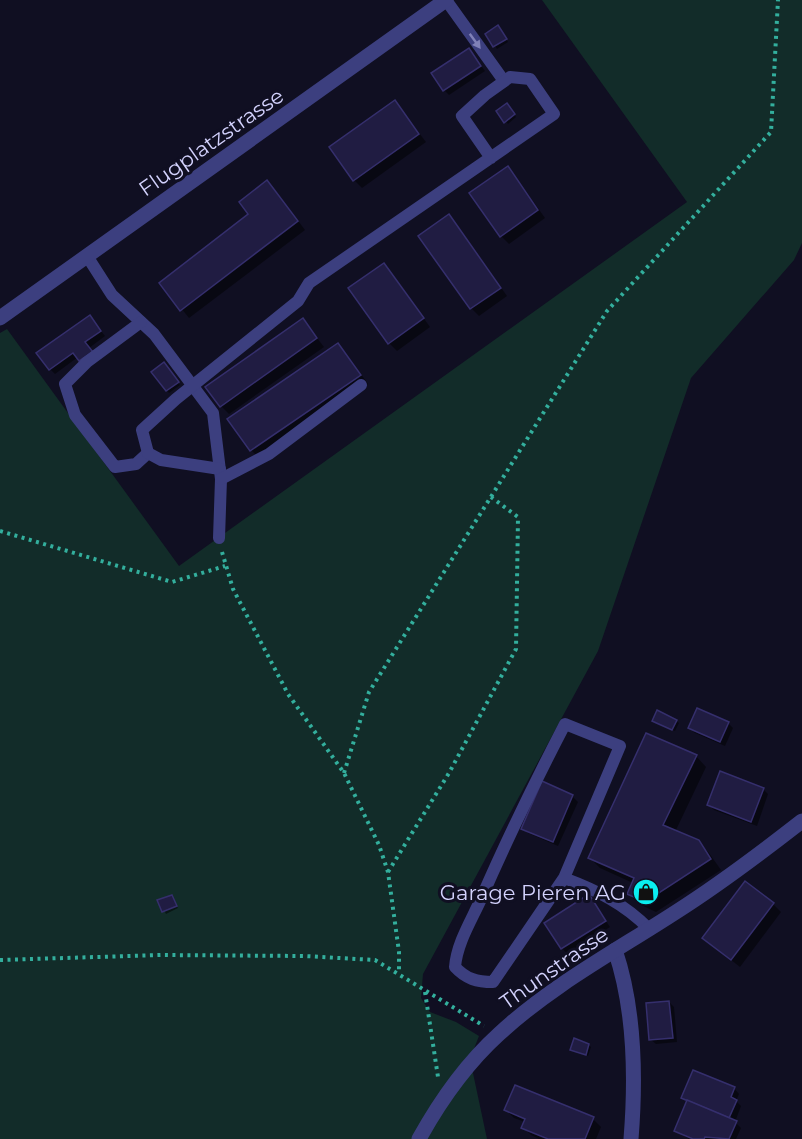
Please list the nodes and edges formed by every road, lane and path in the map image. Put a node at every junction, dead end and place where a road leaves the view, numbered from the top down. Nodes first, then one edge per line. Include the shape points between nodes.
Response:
1 (446, 0) edge
2 (778, 0) edge
3 (504, 81) junction
4 (491, 158) junction
5 (87, 256) junction
6 (0, 318) edge
7 (141, 322) junction
8 (193, 385) junction
9 (361, 385) dead end
10 (148, 453) junction
11 (220, 474) junction
12 (490, 497) junction
13 (0, 531) edge
14 (219, 538) joint
15 (225, 567) junction
16 (344, 773) junction
17 (802, 821) edge
18 (388, 872) junction
19 (564, 878) junction
20 (649, 929) junction
21 (615, 950) junction
22 (0, 960) edge
23 (399, 973) junction
24 (425, 992) junction
25 (497, 1035) junction
26 (441, 1102) junction
27 (419, 1139) edge
28 (631, 1139) edge

1 -> 3 lane
1 - 5 street, Flugplatzstrasse
2 - 12 path via 771,132 607,311
3 - 4 lane via 462,116
3 - 4 lane via 510,77 530,79 554,114
4 - 8 lane via 309,283 298,301
5 - 6 street, Flugplatzstrasse
5 - 7 lane via 112,296
7 - 8 lane
7 - 10 lane via 87,362 65,384 75,415 115,467 136,464
8 - 10 lane via 142,430
8 - 11 lane via 213,413
9 - 11 lane via 269,454
10 - 11 lane via 160,460
11 - 14 lane
12 - 16 path via 369,692
12 - 18 path via 518,517 516,649 449,773
13 - 15 path via 172,582
14 - 15 path
15 - 16 path via 288,694
16 - 18 path
17 - 20 street, Thunstrasse via 715,887
18 - 23 path
19 - 19 lane via 493,982 465,977 455,967 456,951 516,818 565,724 620,746
19 - 20 lane via 596,890
20 - 21 street, Thunstrasse
21 - 25 street, Thunstrasse via 552,991
21 - 28 street via 624,983 635,1070
22 - 23 path via 304,956 375,960
23 - 24 path
24 - 25 path
24 - 26 path
25 - 26 street, Thunstrasse
26 - 27 street, Thunstrasse

